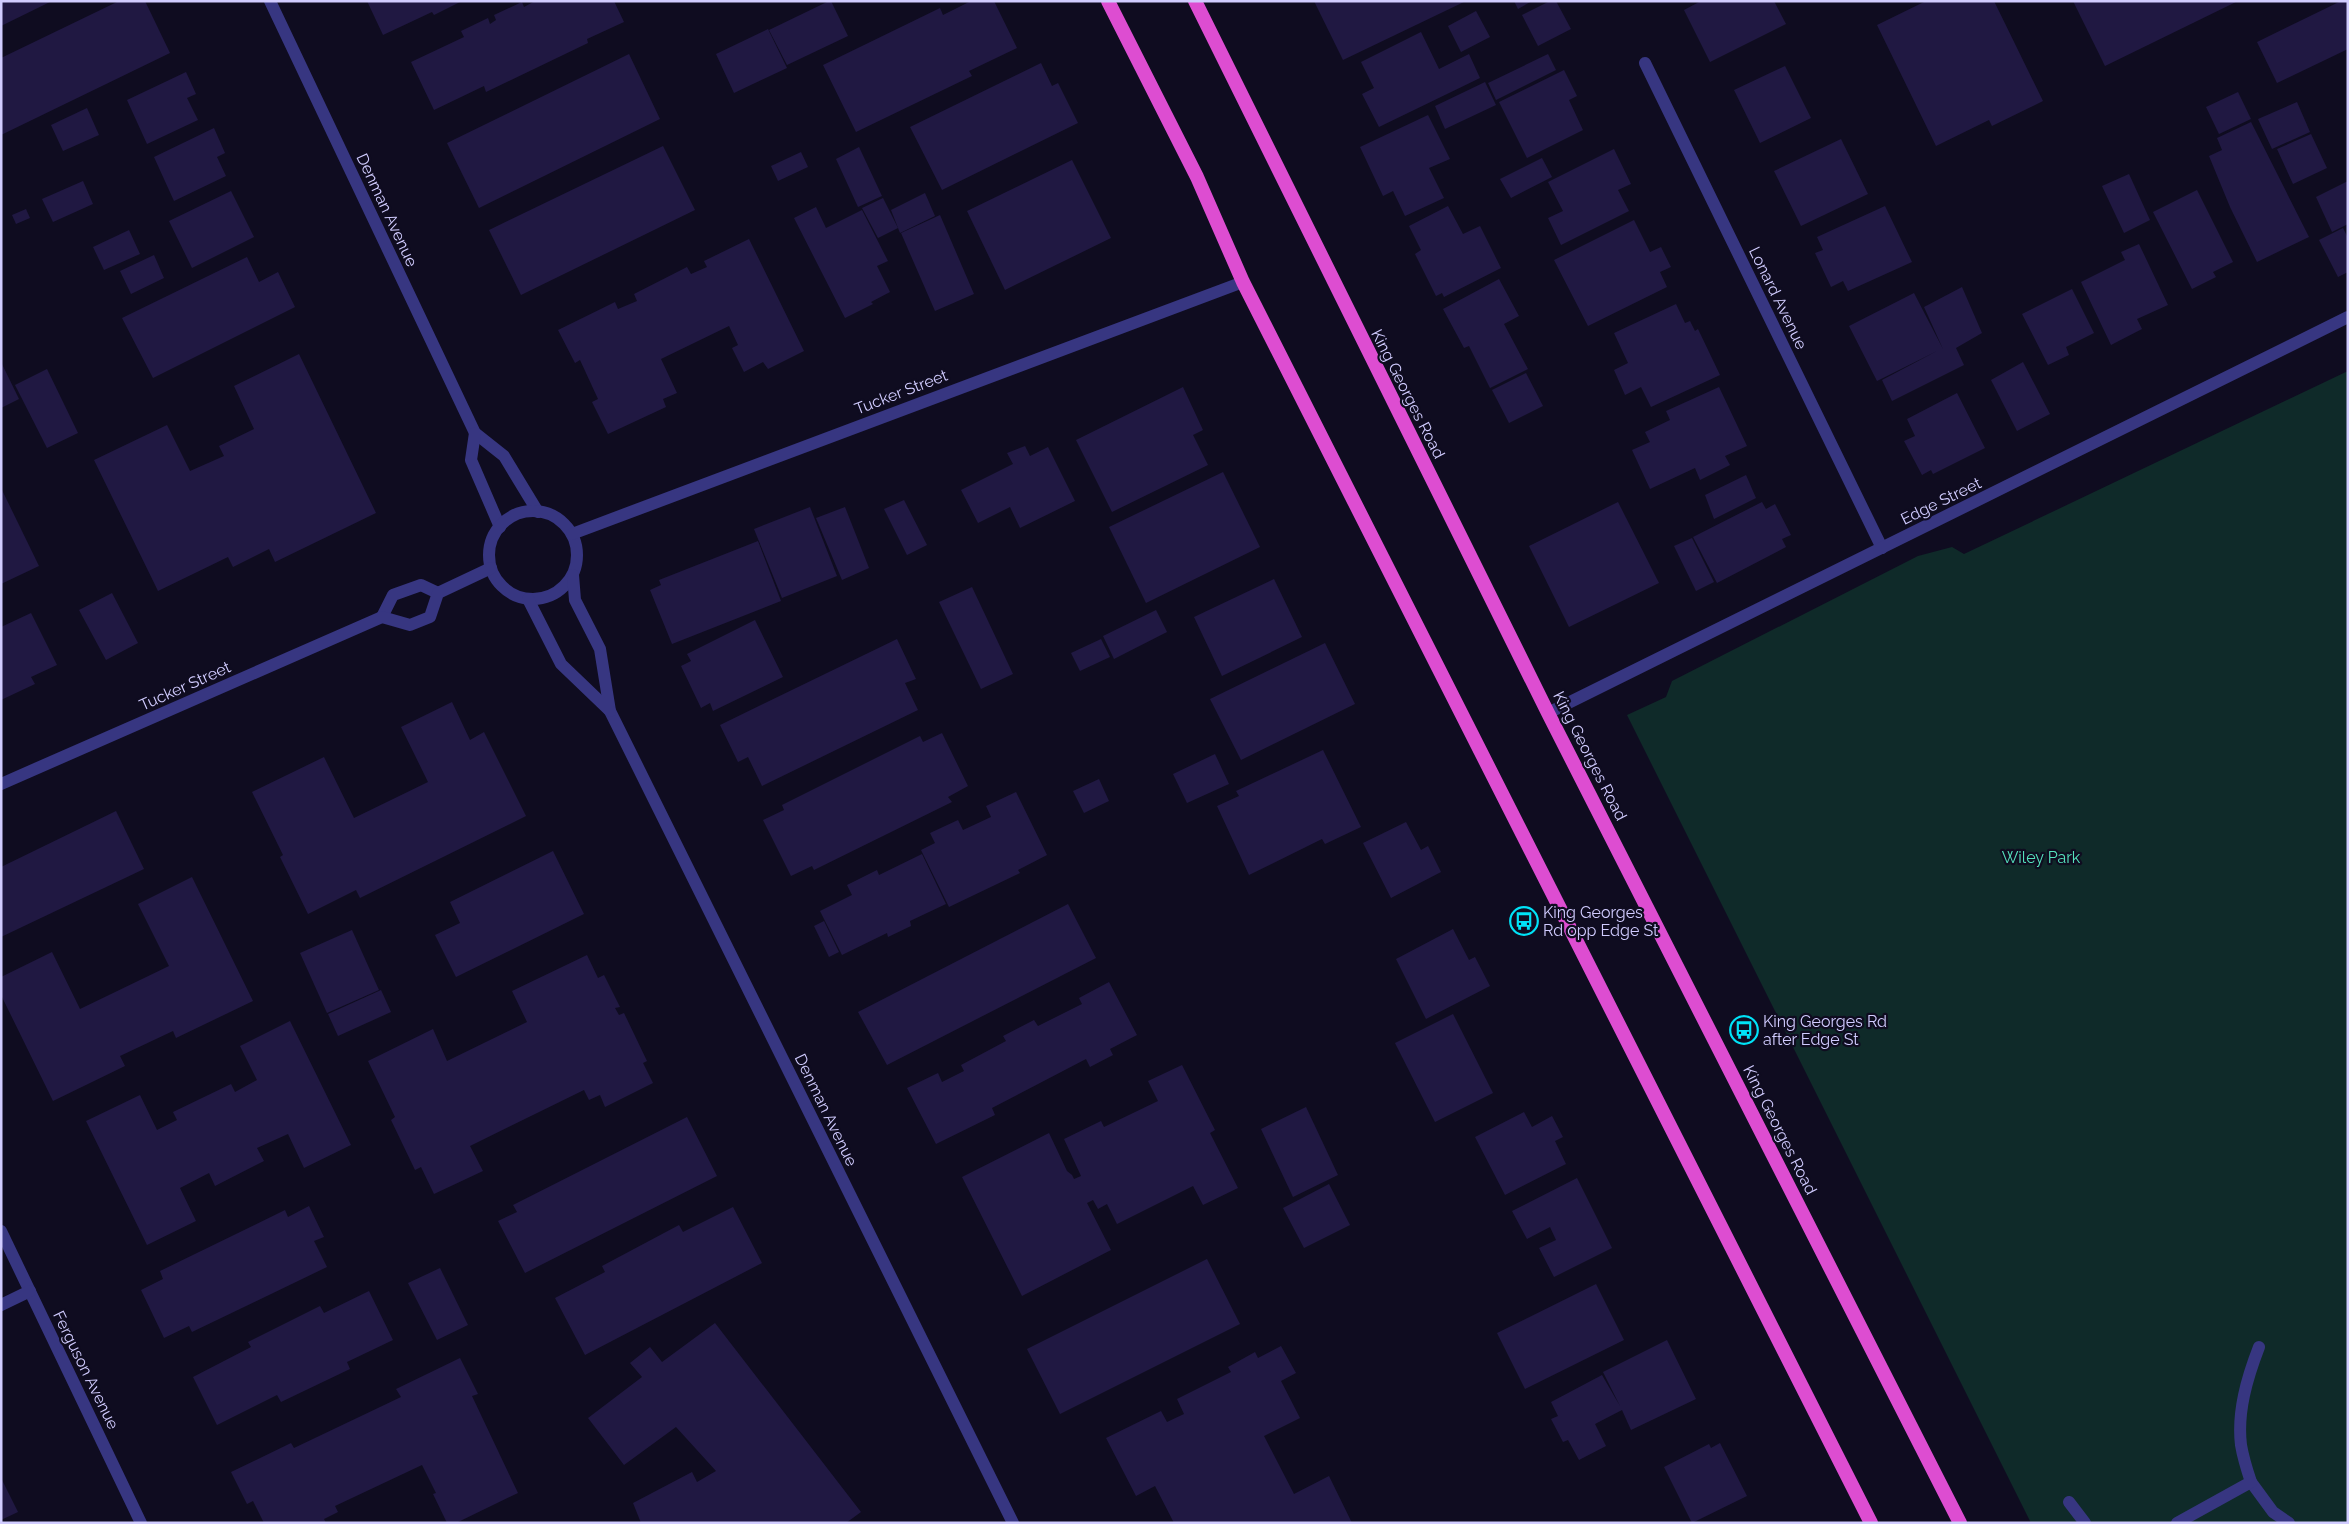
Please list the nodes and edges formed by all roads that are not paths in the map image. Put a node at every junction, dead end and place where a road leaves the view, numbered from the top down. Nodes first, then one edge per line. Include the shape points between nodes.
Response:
1 (270, 1) edge
2 (1108, 1) edge
3 (1195, 1) edge
4 (1645, 63) dead end
5 (1243, 282) junction
6 (2348, 317) edge
7 (475, 433) junction
8 (538, 512) junction
9 (500, 526) junction
10 (572, 534) junction
11 (1882, 548) junction
12 (491, 568) junction
13 (573, 575) junction
14 (438, 593) junction
15 (528, 599) junction
16 (382, 617) junction
17 (610, 711) junction
18 (1548, 713) junction
19 (1, 784) edge
20 (1, 1231) edge
21 (30, 1291) junction
22 (1, 1305) edge
23 (2259, 1348) dead end
24 (2250, 1482) junction
25 (2069, 1502) dead end
26 (141, 1523) edge
27 (1013, 1523) edge
28 (1871, 1523) edge
29 (1960, 1523) edge
30 (2085, 1523) edge
31 (2176, 1523) edge
32 (2289, 1523) edge

1 - 7 street, Denman Avenue
2 - 5 highway via 1197,177
3 - 18 highway, King Georges Road
4 - 11 street, Lonard Avenue
5 - 10 street, Tucker Street
5 - 28 highway
6 - 11 street, Edge Street
7 - 8 street, Denman Avenue via 504,456
7 - 9 street via 471,460
8 - 9 street via 524,512
8 - 10 street via 552,515
9 - 12 street via 492,539
10 - 13 street via 577,561
11 - 18 street, Edge Street
12 - 14 street
12 - 15 street via 505,589
13 - 15 street via 553,594
13 - 17 street, Denman Avenue via 575,600 600,649
14 - 16 street via 421,586 394,595
14 - 16 street via 430,617 410,625
15 - 17 street, Denman Avenue via 561,664
16 - 19 street, Tucker Street
17 - 27 street, Denman Avenue
18 - 29 highway, King Georges Road
20 - 21 street, Ferguson Avenue
21 - 22 street
21 - 26 street, Ferguson Avenue
23 - 24 street via 2242,1406 2241,1444
24 - 31 street
24 - 32 street via 2273,1512
25 - 30 street

